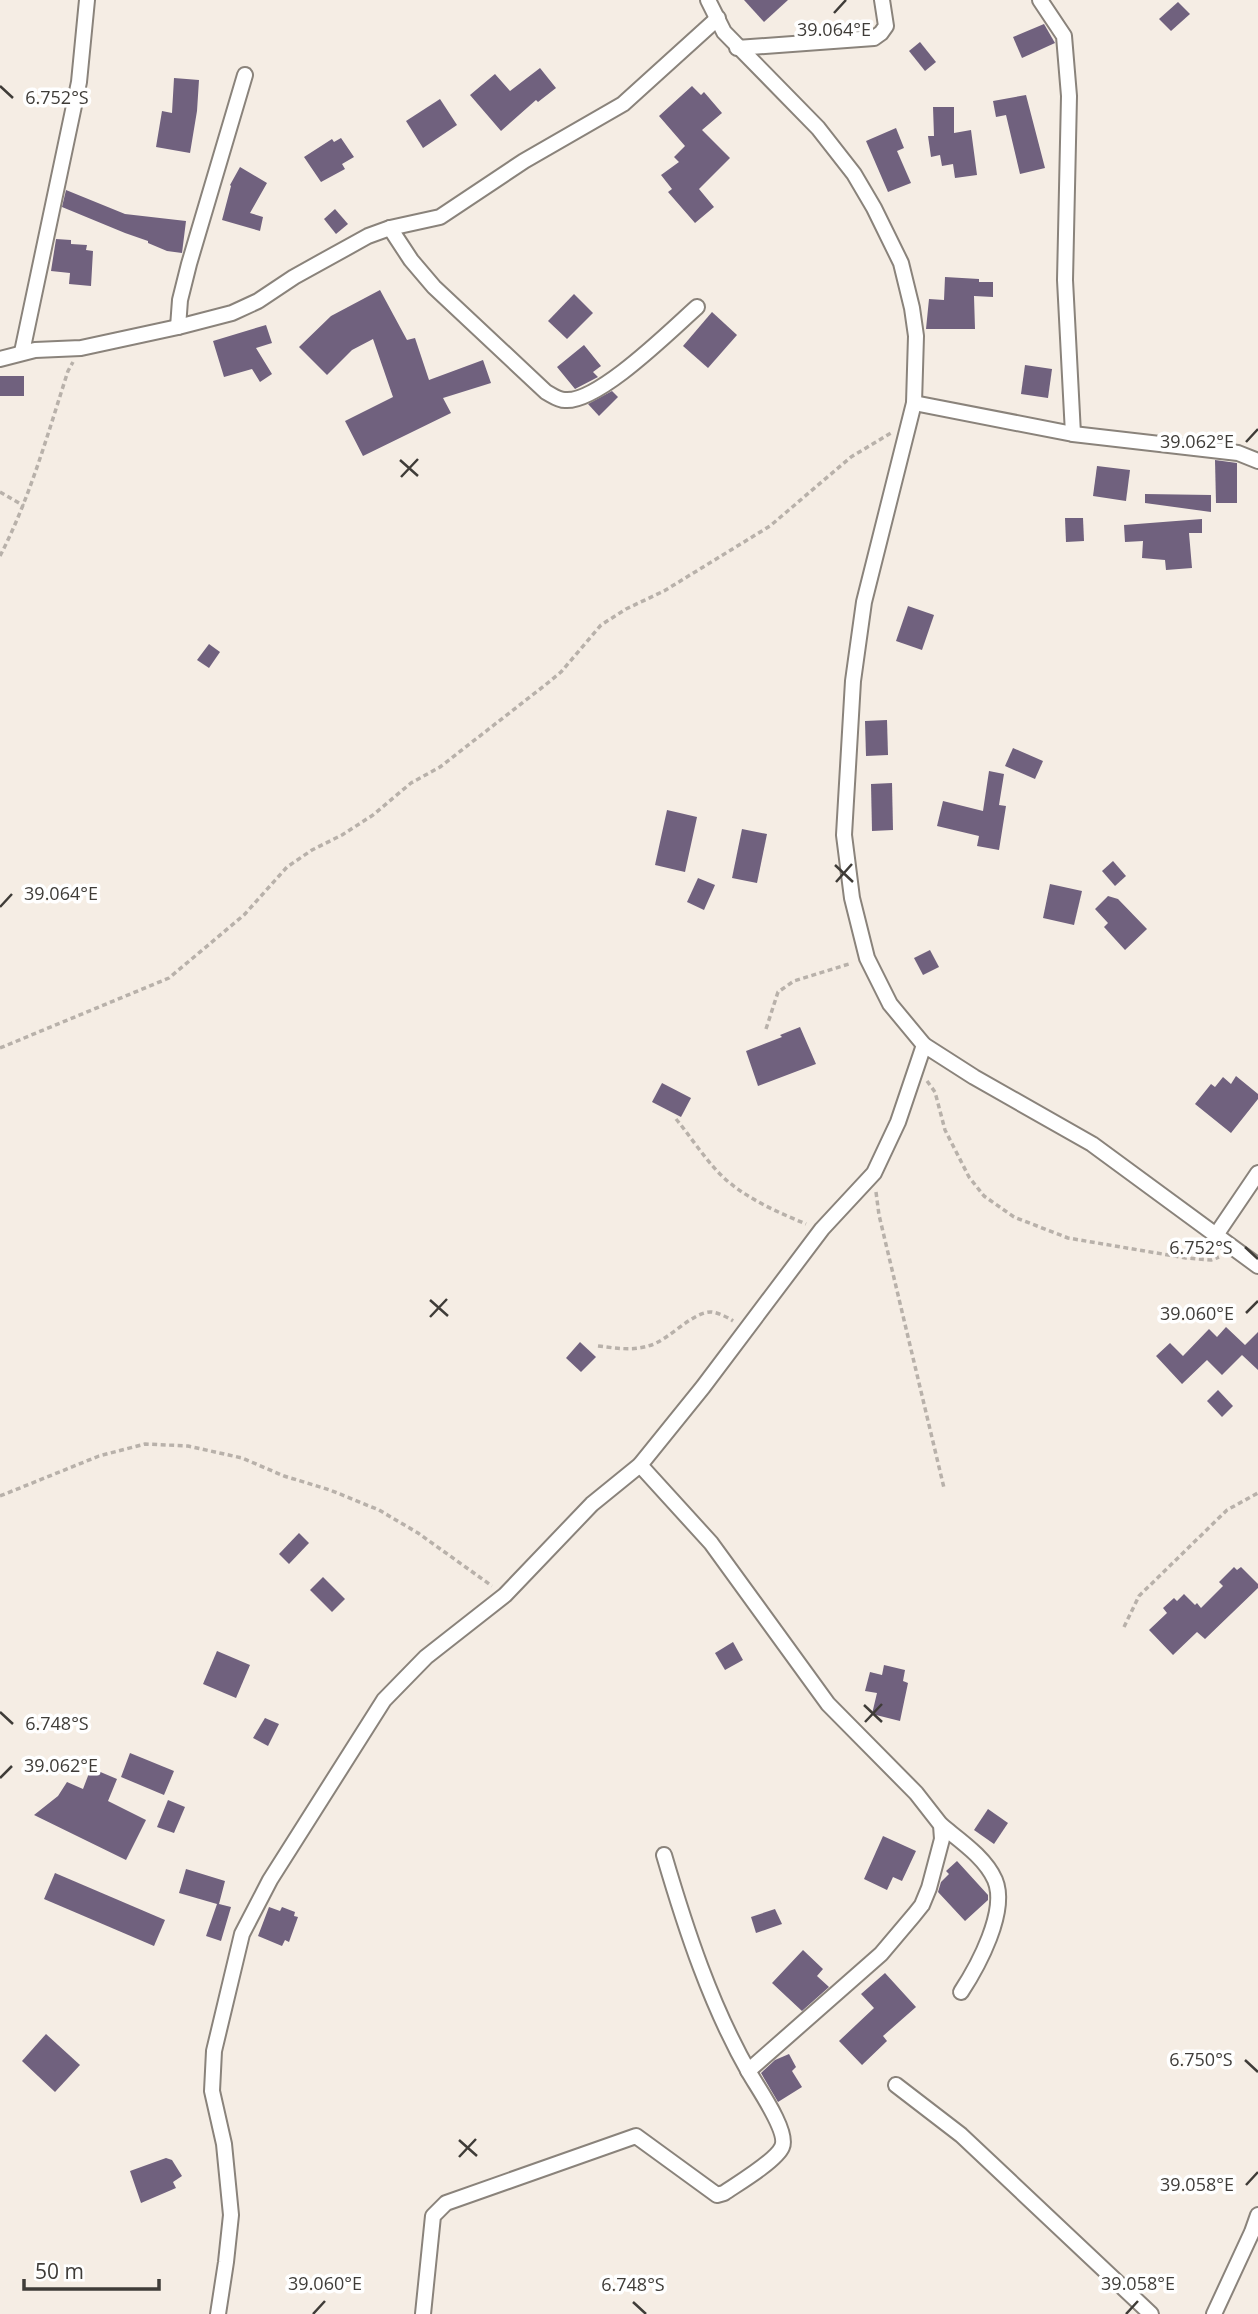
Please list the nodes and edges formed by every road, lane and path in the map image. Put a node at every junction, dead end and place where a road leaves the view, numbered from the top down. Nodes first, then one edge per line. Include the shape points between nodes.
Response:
1 (87, 0) edge
2 (708, 0) edge
3 (883, 0) edge
4 (1040, 0) edge
5 (718, 18) junction
6 (737, 48) junction
7 (245, 75) dead end
8 (390, 228) junction
9 (696, 307) dead end
10 (178, 327) junction
11 (81, 348) junction
12 (22, 352) junction
13 (0, 359) edge
14 (914, 403) junction
15 (911, 421) junction
16 (1073, 434) junction
17 (1258, 461) edge
18 (0, 492) edge
19 (24, 506) junction
20 (0, 556) edge
21 (867, 958) junction
22 (766, 1029) dead end
23 (924, 1045) junction
24 (0, 1048) edge
25 (916, 1065) junction
26 (676, 1119) dead end
27 (874, 1173) junction
28 (1258, 1173) edge
29 (821, 1229) junction
30 (1216, 1235) junction
31 (1235, 1249) junction
32 (1258, 1265) edge
33 (747, 1328) junction
34 (598, 1346) dead end
35 (640, 1465) junction
36 (944, 1488) dead end
37 (1258, 1493) edge
38 (0, 1496) edge
39 (505, 1595) junction
40 (1124, 1626) dead end
41 (941, 1825) junction
42 (664, 1855) dead end
43 (961, 1992) dead end
44 (748, 2071) junction
45 (896, 2085) dead end
46 (1258, 2215) edge
47 (1255, 2233) edge
48 (218, 2314) edge
49 (423, 2314) edge
50 (1151, 2314) edge
51 (1213, 2314) edge

1 - 12 street via 79,82
2 - 5 street
3 - 6 street via 886,26 874,38
4 - 16 street via 1064,36 1068,66 1065,279
5 - 6 street
5 - 8 street via 648,84 603,117 524,161 440,217
6 - 14 street via 818,128 874,208 901,263 912,308
7 - 10 street via 189,264
8 - 9 street via 435,286 545,392 562,401 594,393
8 - 10 street via 341,250 232,313
10 - 11 street
11 - 12 street
11 - 19 path via 68,371
12 - 13 street
14 - 15 street
14 - 16 street
15 - 21 street via 867,590 853,681 844,835 852,898
15 - 24 path via 851,457 770,526 601,625 561,672 373,815 288,867 244,915 169,978
16 - 17 street via 1238,453
18 - 19 path
19 - 20 path
21 - 22 path via 794,981 778,992
21 - 23 street via 890,1004
23 - 25 street
23 - 30 street via 1092,1144
25 - 27 street via 898,1122
25 - 31 path via 935,1092 946,1130 969,1177 984,1196 1014,1217 1068,1238 1186,1258 1211,1260
26 - 29 path via 731,1184 793,1219
27 - 29 street
27 - 36 path via 879,1215
28 - 30 street
29 - 33 street
30 - 31 street
31 - 32 street
33 - 34 path via 709,1312 649,1346
33 - 35 street
35 - 39 street via 592,1504
35 - 41 street via 712,1543 828,1704 916,1793
37 - 40 path via 1227,1510 1139,1596
38 - 39 path via 99,1456 145,1444 188,1446 242,1458 379,1510
39 - 48 street via 426,1657 384,1700 270,1880 242,1934 213,2063 213,2099 224,2144 231,2215
41 - 43 street via 984,1864 997,1890 989,1940
41 - 44 street via 942,1839 922,1905 881,1954
42 - 44 street via 689,1940
44 - 49 street via 773,2113 783,2144 759,2169 717,2195 636,2136 446,2203 433,2216
45 - 50 street via 961,2135
46 - 47 street
47 - 51 street

